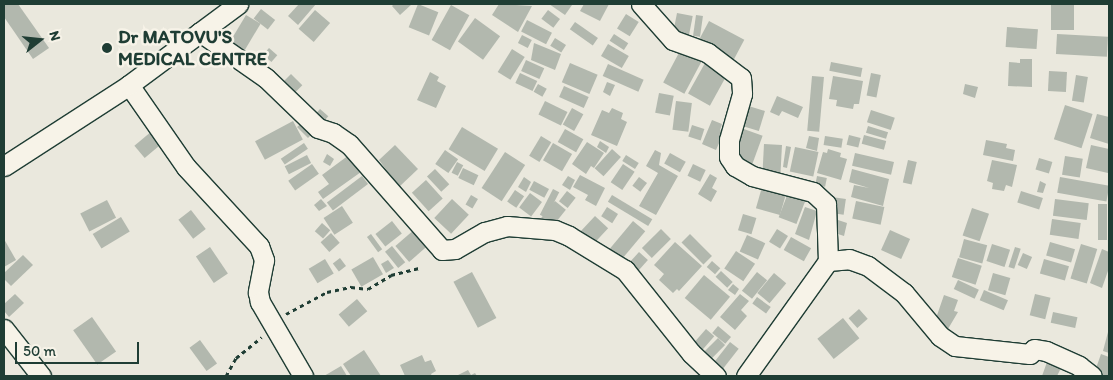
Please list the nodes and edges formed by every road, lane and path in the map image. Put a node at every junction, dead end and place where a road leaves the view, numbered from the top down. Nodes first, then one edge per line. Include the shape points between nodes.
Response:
1 (238, 4) edge
2 (641, 4) edge
3 (200, 32) junction
4 (129, 85) junction
5 (4, 166) edge
6 (828, 261) junction
7 (420, 268) dead end
8 (273, 328) junction
9 (4, 329) edge
10 (41, 376) edge
11 (226, 376) edge
12 (303, 376) edge
13 (716, 376) edge
14 (746, 376) edge
15 (1092, 376) edge

1 - 3 street
2 - 6 street via 673,40 708,53 738,73 743,89 729,140 729,157 735,166 752,176 813,192 823,198 827,215
3 - 4 street
3 - 13 street via 266,78 318,128 349,144 442,250 455,249 485,232 507,226 555,230 569,236 625,270 691,354
4 - 5 street
4 - 8 street via 186,167 259,246 264,260 258,292
6 - 14 street
6 - 15 street via 849,259 868,266 904,293 940,336 955,346 1030,354 1034,350 1046,351 1080,366
7 - 8 path via 391,275 368,289 351,287 327,292 287,313
8 - 11 path via 236,358
8 - 12 street
9 - 10 street

